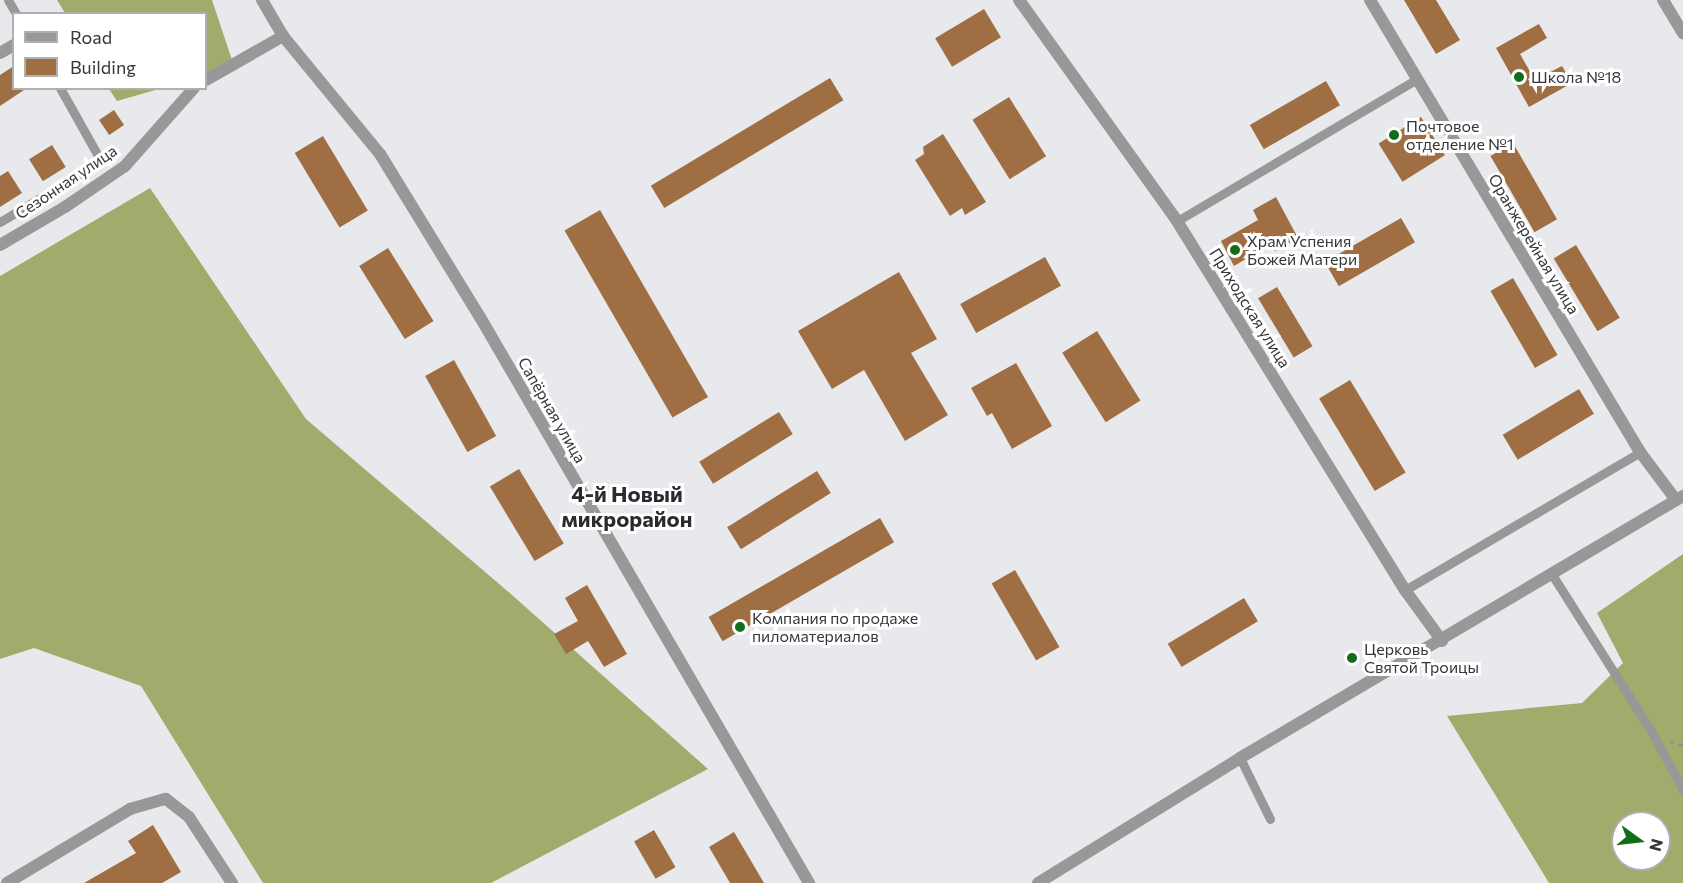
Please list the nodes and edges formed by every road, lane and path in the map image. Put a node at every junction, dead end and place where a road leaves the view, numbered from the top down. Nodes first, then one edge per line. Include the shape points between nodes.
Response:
1 (262, 0) edge
2 (1019, 0) edge
3 (1370, 0) edge
4 (1663, 0) edge
5 (1683, 33) edge
6 (283, 36) junction
7 (207, 79) edge
8 (1416, 80) junction
9 (61, 90) edge
10 (192, 90) edge
11 (1177, 221) junction
12 (0, 222) edge
13 (0, 244) edge
14 (1640, 452) junction
15 (1680, 498) edge
16 (1553, 576) junction
17 (1405, 590) junction
18 (1442, 641) junction
19 (1240, 758) junction
20 (1683, 790) edge
21 (1270, 819) dead end
22 (7, 883) edge
23 (232, 883) edge
24 (809, 883) edge
25 (1038, 883) edge

1 - 6 street, Сапёрная улица
2 - 11 street, Приходская улица
3 - 8 street, Оранжерейная улица
4 - 5 street
6 - 7 street
6 - 24 street, Сапёрная улица via 380,154 486,327
8 - 11 lane
8 - 14 street, Оранжерейная улица
9 - 12 lane via 101,161
10 - 13 street, Сезонная улица via 125,166 65,207
11 - 17 street, Приходская улица
14 - 15 street, Оранжерейная улица
14 - 17 lane
15 - 16 street
16 - 18 street
16 - 20 lane via 1654,736
17 - 18 street, Приходская улица
18 - 19 street
19 - 21 lane
19 - 25 street
22 - 23 street via 130,809 166,799 189,817

